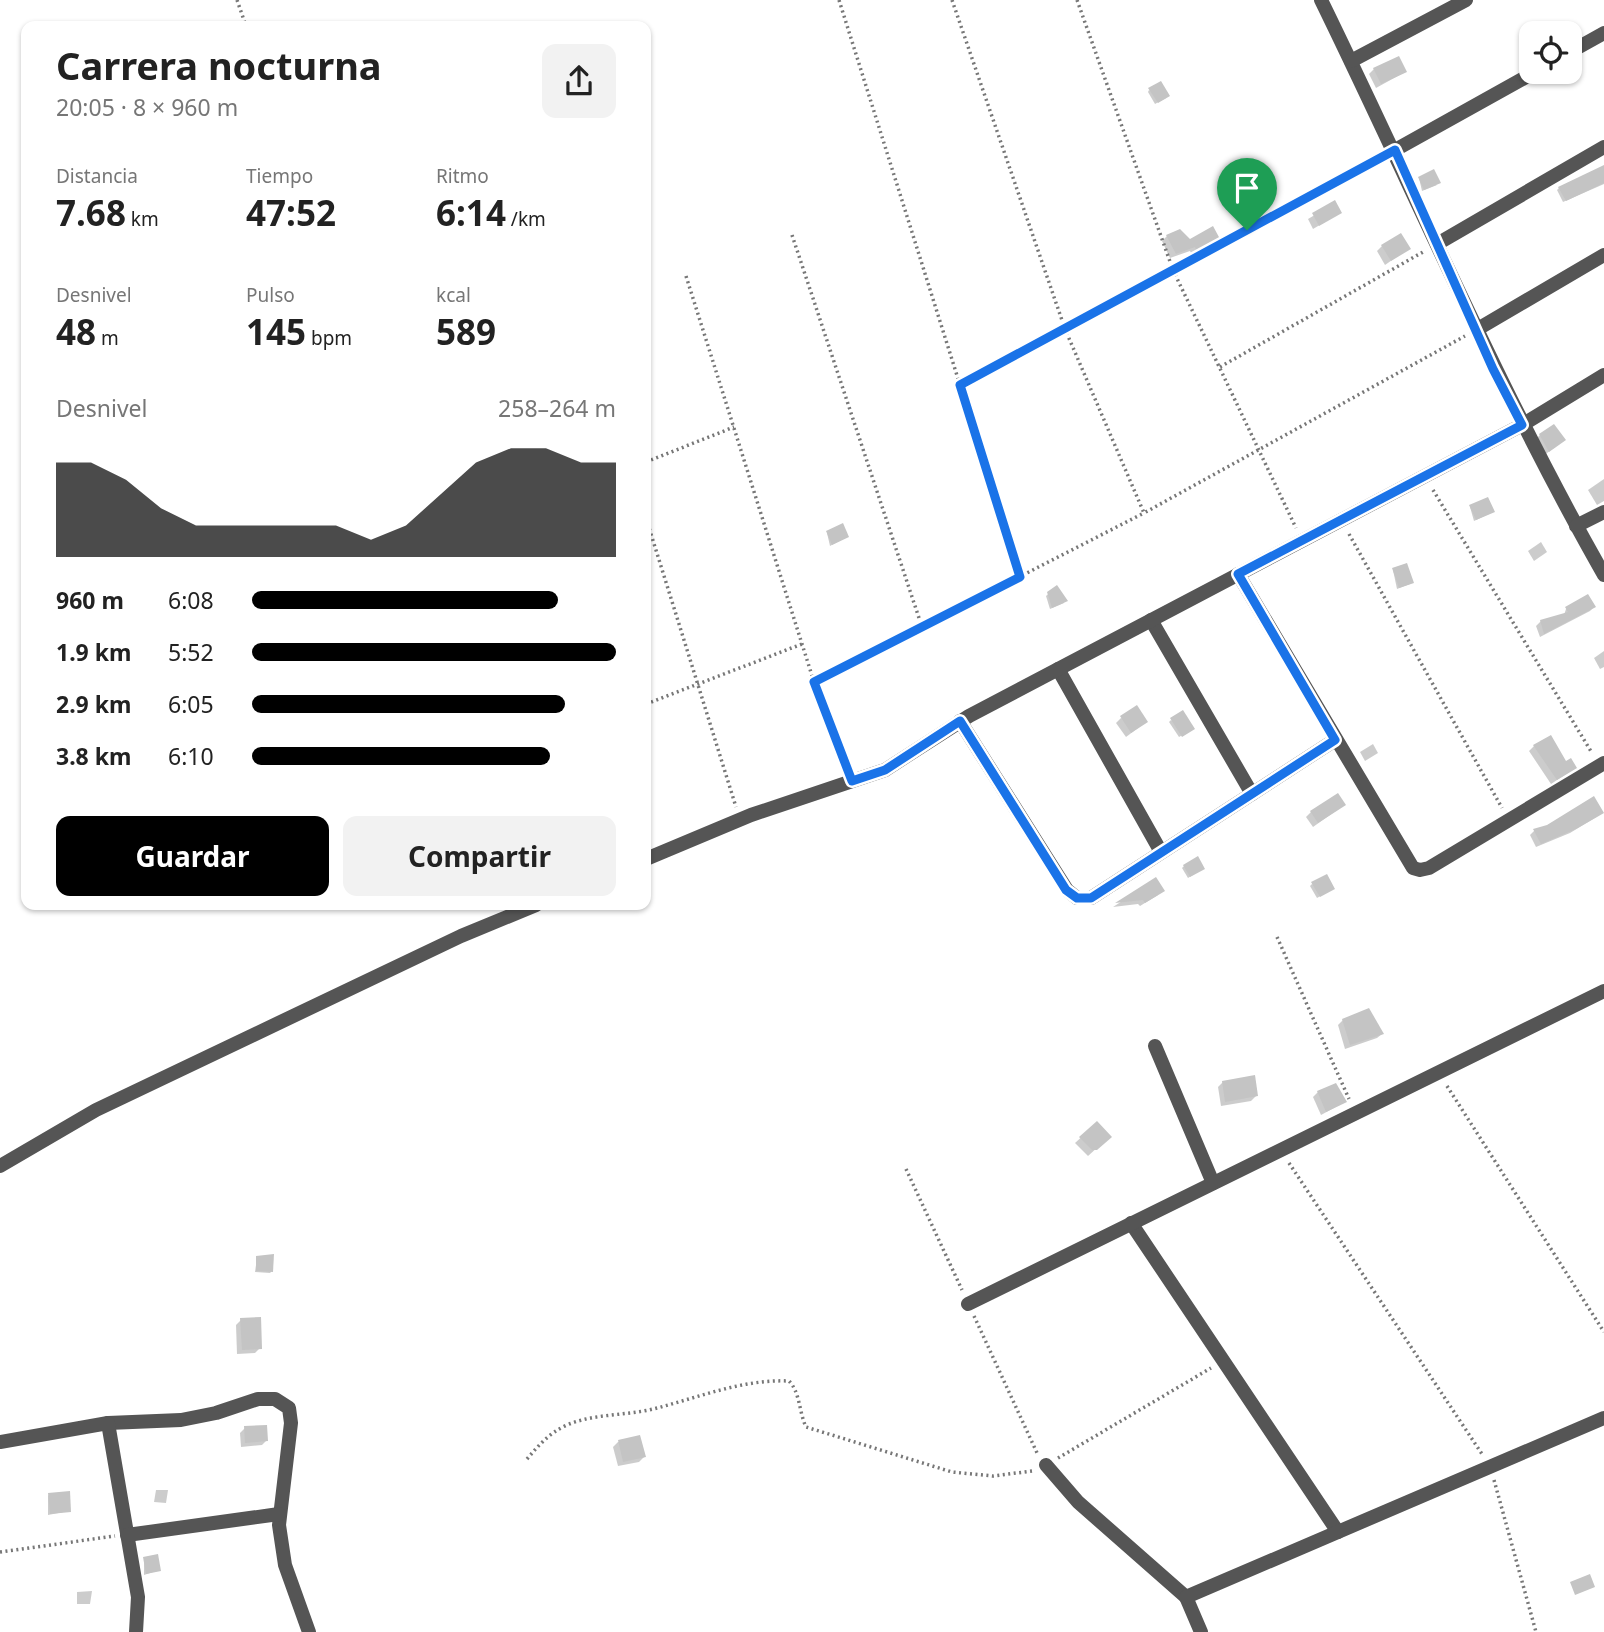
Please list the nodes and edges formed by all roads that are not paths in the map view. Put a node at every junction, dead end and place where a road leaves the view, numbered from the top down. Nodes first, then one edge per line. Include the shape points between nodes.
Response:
1 (1321, 0) edge
2 (1466, 0) edge
3 (1604, 33) edge
4 (1582, 45) edge
5 (1351, 61) junction
6 (1519, 81) edge
7 (1604, 147) edge
8 (1395, 150) junction
9 (1437, 244) junction
10 (1604, 255) edge
11 (1476, 330) junction
12 (1604, 375) edge
13 (1522, 425) junction
14 (1604, 512) edge
15 (1576, 526) junction
16 (1238, 574) junction
17 (1604, 575) edge
18 (1151, 620) junction
19 (1058, 669) junction
20 (960, 721) junction
21 (1335, 740) junction
22 (1602, 764) edge
23 (1252, 794) junction
24 (1161, 852) junction
25 (651, 857) edge
26 (524, 910) edge
27 (1604, 991) edge
28 (1154, 1046) dead end
29 (0, 1166) edge
30 (1213, 1182) junction
31 (1131, 1223) junction
32 (968, 1304) dead end
33 (1604, 1418) edge
34 (108, 1423) junction
35 (0, 1442) edge
36 (1046, 1465) road end
37 (279, 1514) junction
38 (1338, 1532) junction
39 (127, 1535) junction
40 (1186, 1597) junction
41 (136, 1632) edge
42 (309, 1632) edge
43 (1201, 1632) edge

1 - 5 street
2 - 5 street
3 - 4 street
5 - 8 street
6 - 8 street
7 - 9 street
8 - 9 street
9 - 11 street
10 - 11 street
11 - 13 street
12 - 13 street
13 - 15 street
13 - 16 street
14 - 15 street
15 - 17 street
16 - 18 street
16 - 21 street
18 - 19 street
18 - 23 street
19 - 20 street
19 - 24 street
20 - 24 street via 1066,890 1077,898 1091,898
20 - 25 street via 885,770 740,819
21 - 22 street via 1413,868 1420,870
21 - 23 street
23 - 24 street
26 - 29 street via 96,1110
27 - 30 street
28 - 30 street
30 - 31 street
31 - 32 street
31 - 38 street
33 - 38 street
34 - 35 street
34 - 37 street via 181,1420 258,1399 275,1399 289,1408 291,1423
34 - 39 street
36 - 40 street via 1078,1502
37 - 39 street
37 - 42 street via 285,1565
38 - 40 street
39 - 41 street via 138,1597
40 - 43 street

